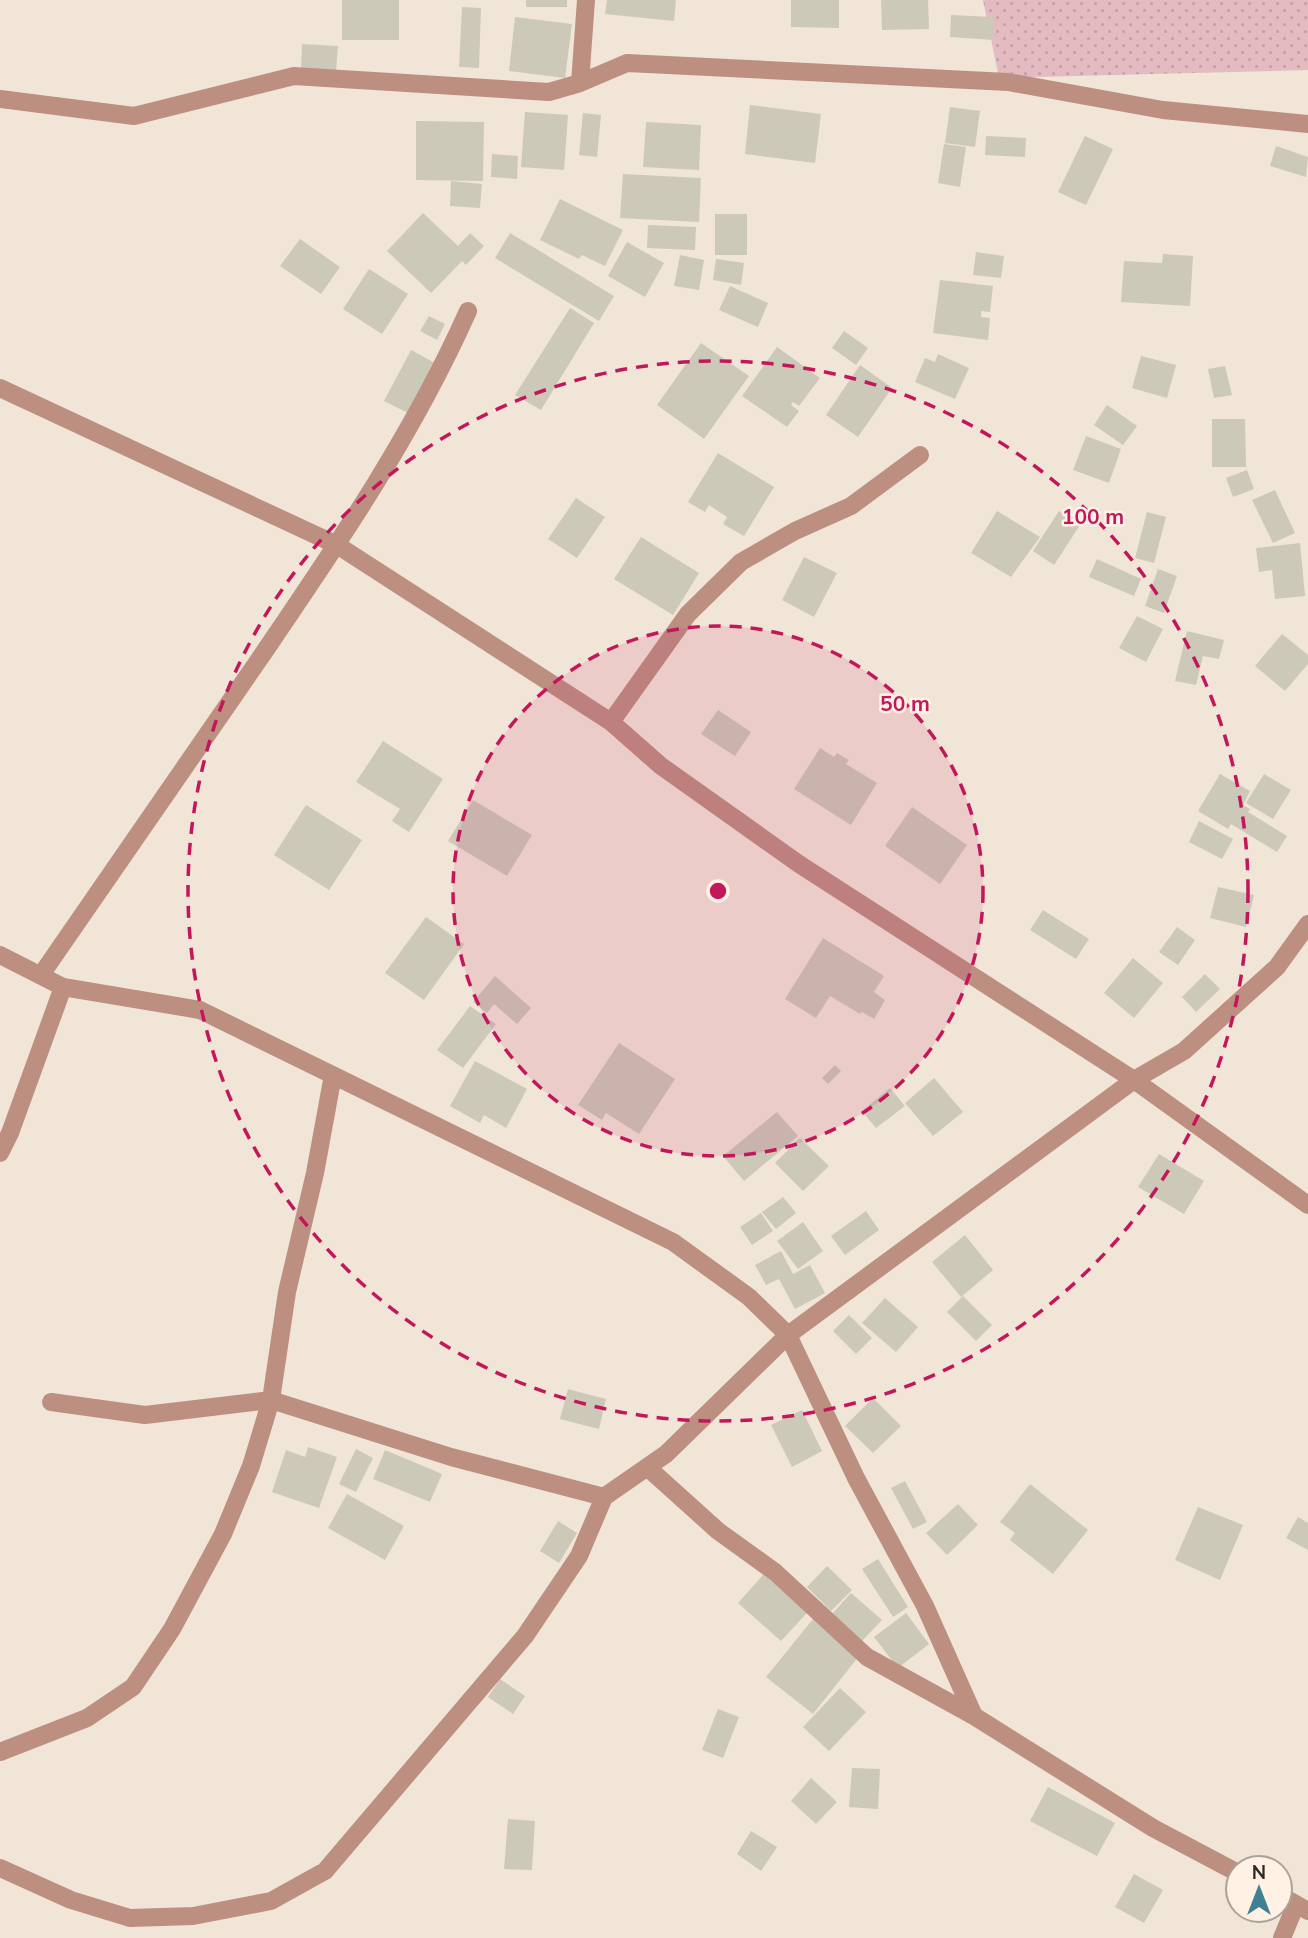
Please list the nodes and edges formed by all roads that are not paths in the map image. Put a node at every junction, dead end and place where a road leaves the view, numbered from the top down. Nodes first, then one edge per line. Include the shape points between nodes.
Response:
1 (586, 0) edge
2 (580, 83) junction
3 (0, 99) edge
4 (1308, 124) edge
5 (468, 312) dead end
6 (0, 388) edge
7 (920, 455) dead end
8 (337, 545) junction
9 (611, 722) junction
10 (1308, 924) edge
11 (0, 955) edge
12 (41, 975) junction
13 (63, 987) junction
14 (333, 1075) junction
15 (1134, 1080) junction
16 (0, 1153) edge
17 (1308, 1205) edge
18 (788, 1335) junction
19 (271, 1401) junction
20 (51, 1402) dead end
21 (647, 1467) junction
22 (604, 1497) junction
23 (974, 1716) junction
24 (0, 1752) edge
25 (1224, 1866) edge
26 (0, 1868) edge
27 (1302, 1907) edge
28 (1282, 1938) edge

1 - 2 street
2 - 3 street via 549,92 294,76 134,116
2 - 4 street via 626,62 793,69 1008,82 1163,110
5 - 8 street via 416,418
6 - 8 street
7 - 9 street via 851,506 741,562 688,614
8 - 9 street
8 - 12 street
9 - 15 street via 660,766 799,864
10 - 15 street via 1277,967 1184,1051
11 - 12 street
12 - 13 street
13 - 14 street via 200,1010
13 - 16 street
14 - 18 street via 673,1242 749,1297
14 - 19 street via 287,1292
15 - 17 street
15 - 18 street
18 - 21 street
18 - 23 street via 856,1478 925,1605
19 - 20 street via 145,1415
19 - 22 street via 438,1453
19 - 24 street via 223,1534 172,1629 133,1687 87,1718
21 - 22 street
21 - 23 street via 718,1531 775,1572 867,1657
22 - 26 street via 579,1556 525,1636 325,1871 271,1901 193,1916 130,1918 71,1900
23 - 25 street via 1153,1828
27 - 28 street

